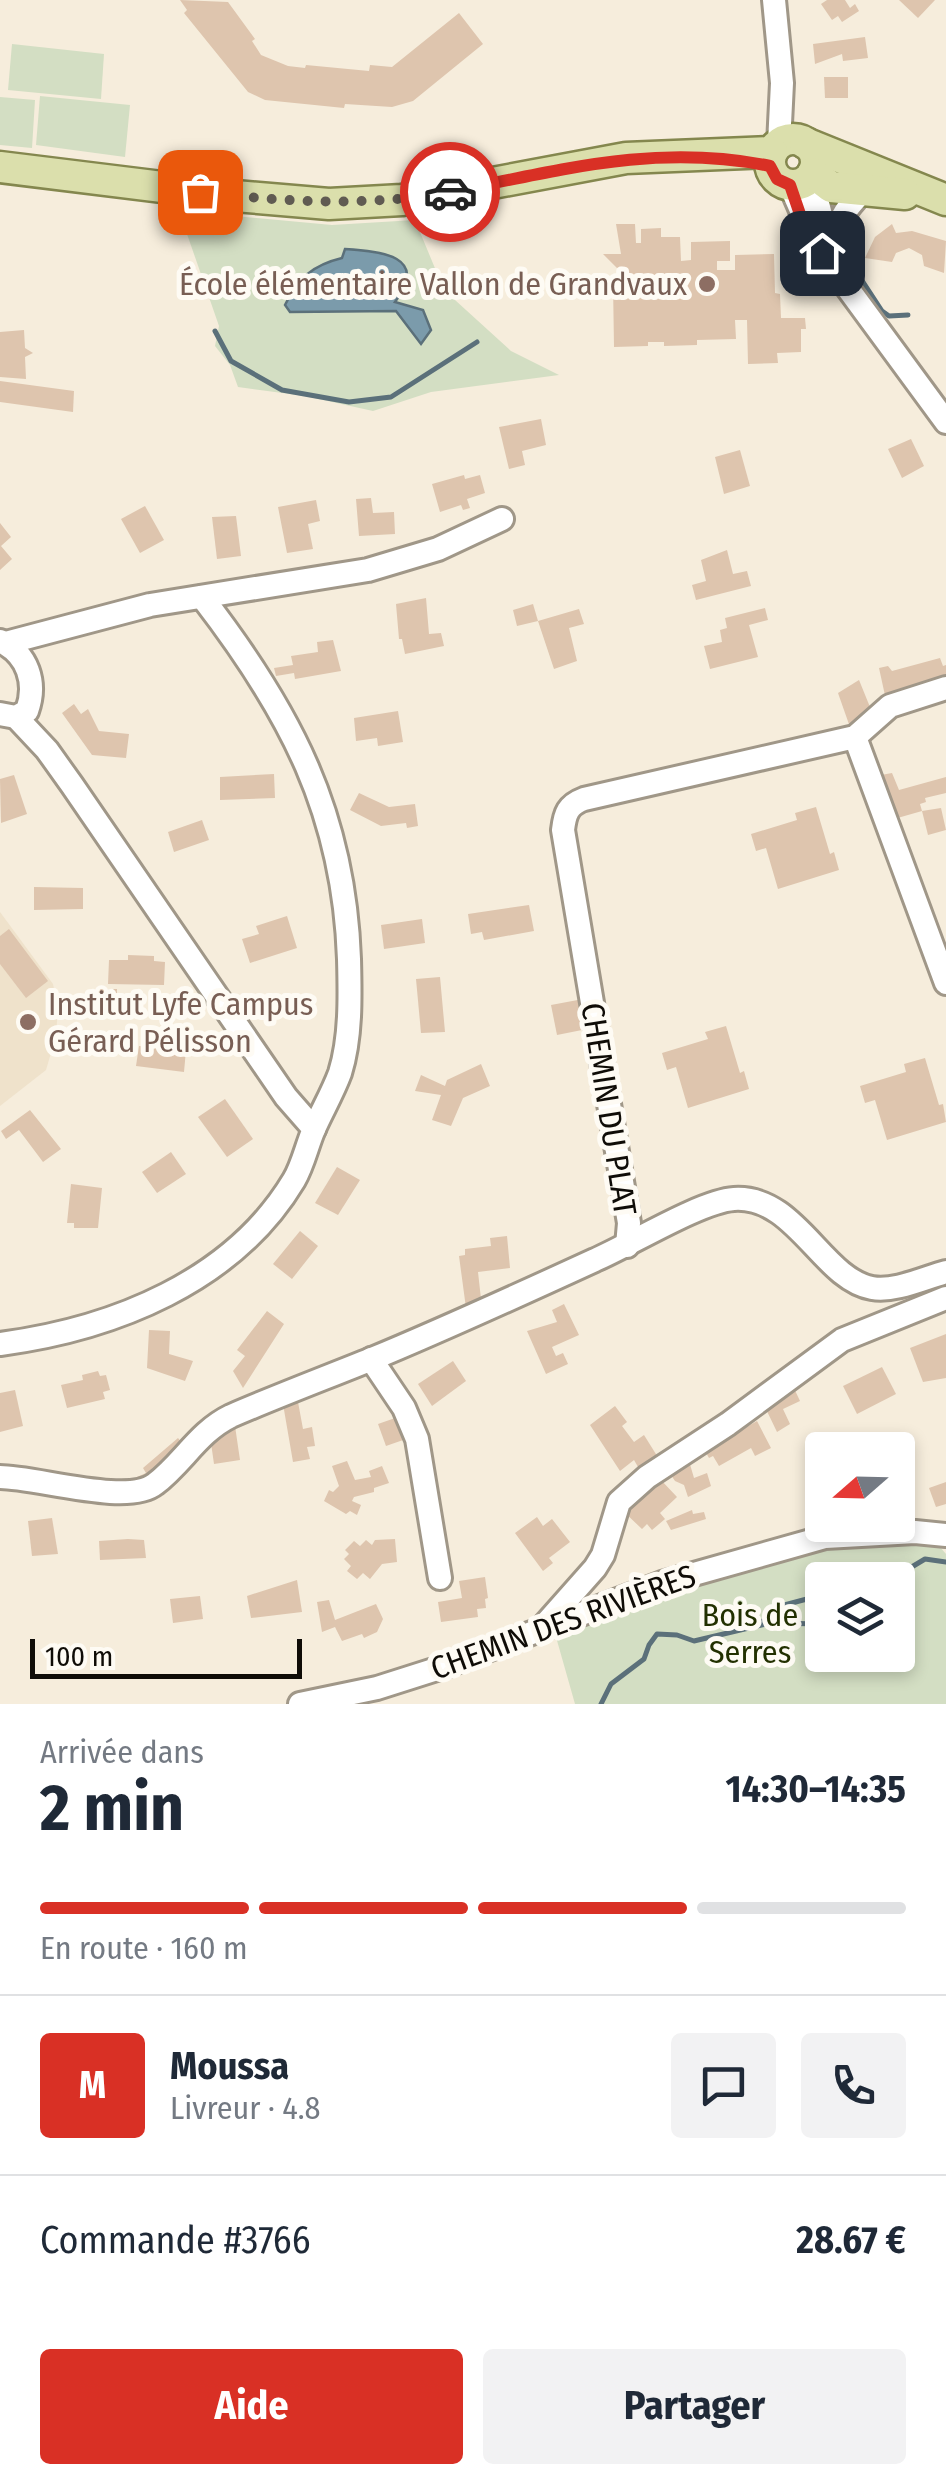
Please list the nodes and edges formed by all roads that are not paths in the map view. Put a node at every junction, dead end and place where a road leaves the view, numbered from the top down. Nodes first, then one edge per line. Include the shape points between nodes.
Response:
1 (774, 0) edge
2 (792, 160) junction
3 (0, 168) edge
4 (864, 190) junction
5 (943, 198) edge
6 (846, 284) junction
7 (946, 422) edge
8 (502, 519) dead end
9 (202, 597) junction
10 (71, 628) junction
11 (3, 642) edge
12 (28, 668) junction
13 (946, 688) edge
14 (14, 714) edge
15 (856, 738) junction
16 (946, 983) edge
17 (314, 1129) junction
18 (627, 1246) junction
19 (946, 1272) edge
20 (946, 1298) edge
21 (0, 1344) edge
22 (372, 1360) junction
23 (0, 1478) edge
24 (946, 1535) edge
25 (440, 1578) dead end
26 (537, 1633) junction
27 (300, 1704) edge

1 - 2 street
2 - 3 main road via 626,158 402,200 328,204
2 - 4 main road via 831,187
2 - 5 main road
2 - 6 street via 809,233
4 - 5 main road
4 - 6 street via 836,231
6 - 7 street
8 - 9 street via 438,549 368,570
9 - 10 street
9 - 17 street via 268,688 302,750 335,844 348,920 350,1002 340,1072
10 - 11 street
10 - 12 street via 44,646
11 - 12 street
12 - 14 street via 32,698
13 - 15 street, CHEMIN DU PLAT via 890,706
14 - 17 street via 47,750 286,1098
15 - 16 street
15 - 18 street, CHEMIN DU PLAT via 584,799 564,815
17 - 21 street via 294,1179 243,1245 166,1298 48,1338
18 - 19 street via 714,1204 748,1200 784,1216 861,1284 893,1287
18 - 22 street, CHEMIN DU PLAT
20 - 26 street via 842,1340 646,1477 618,1502 595,1568
22 - 23 street, CHEMIN DU PLAT via 219,1422 147,1489 116,1492
22 - 25 street via 417,1439
24 - 26 street, CHEMIN DES RIVIÈRES via 825,1537 662,1583
26 - 27 street, CHEMIN DES RIVIÈRES via 377,1688

